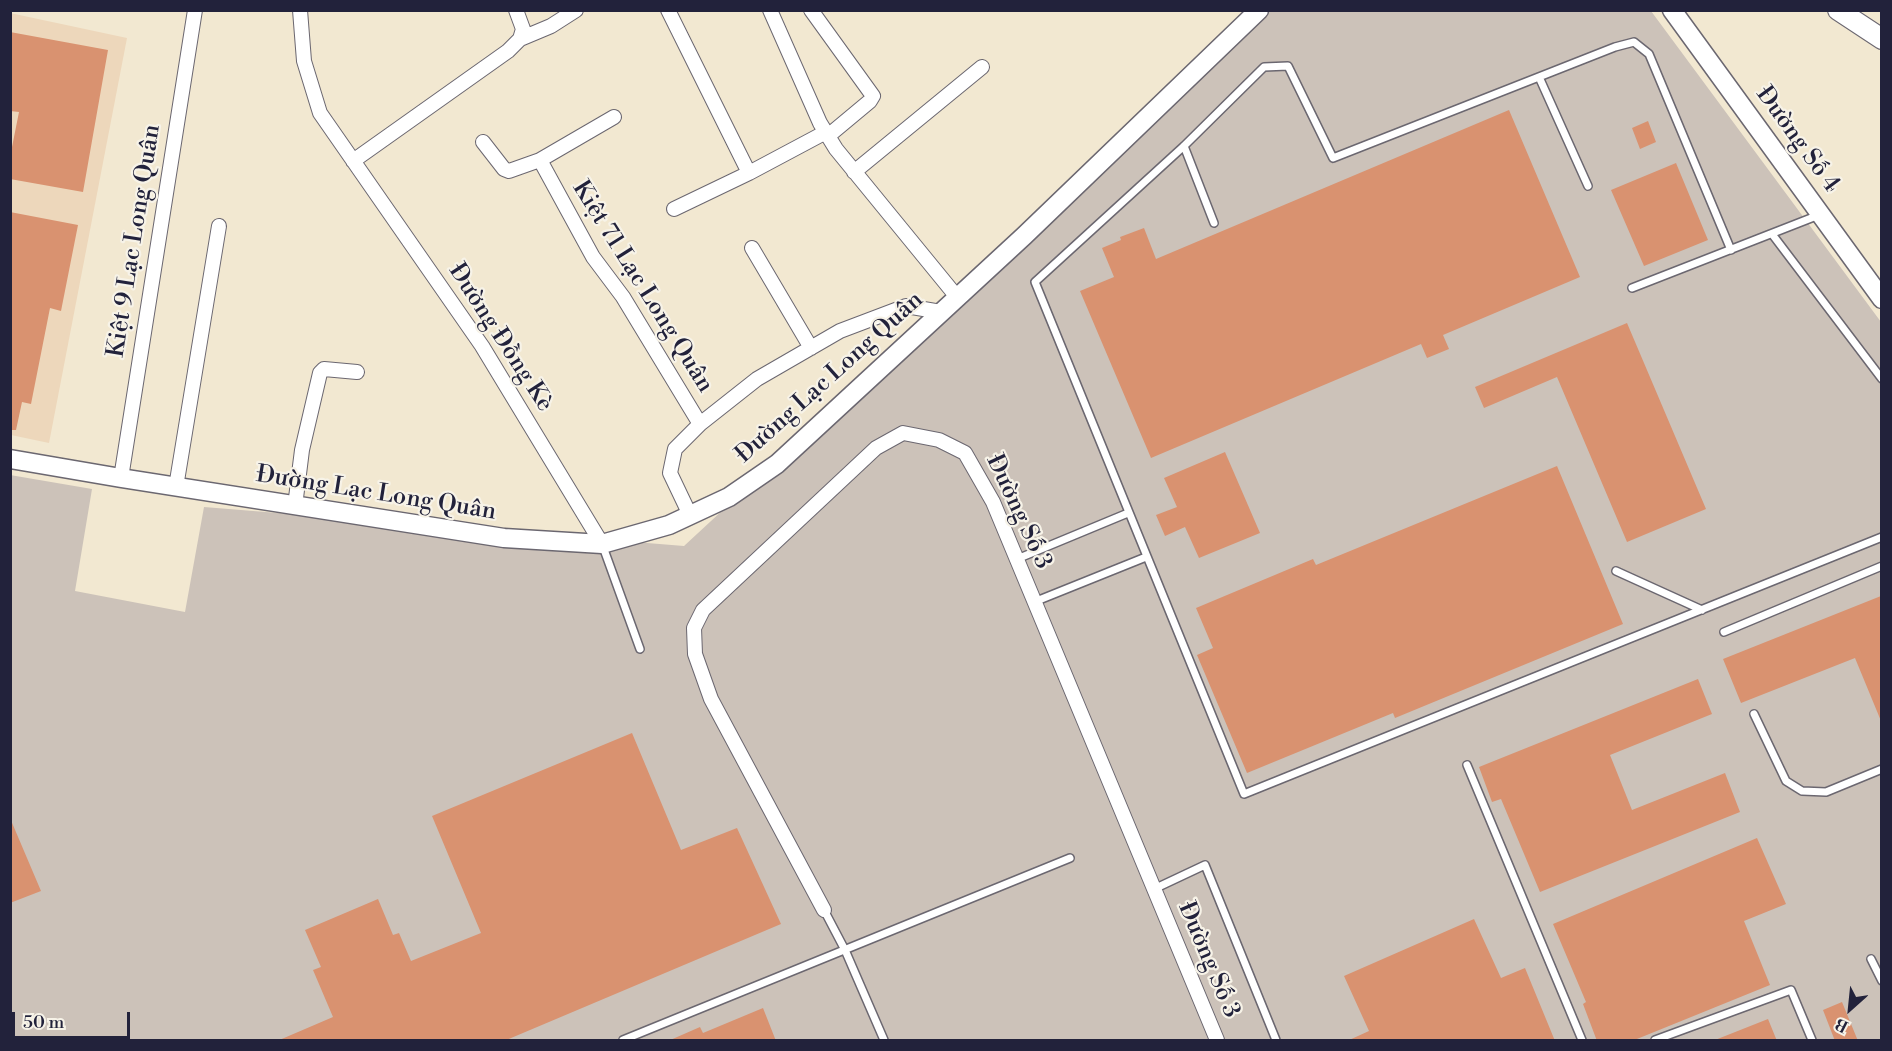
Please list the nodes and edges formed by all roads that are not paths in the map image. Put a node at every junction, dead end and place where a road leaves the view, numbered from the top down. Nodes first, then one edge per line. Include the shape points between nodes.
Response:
1 (195, 10) edge
2 (300, 10) edge
3 (516, 10) edge
4 (576, 10) edge
5 (668, 10) edge
6 (770, 10) edge
7 (811, 10) edge
8 (1259, 10) edge
9 (1672, 10) edge
10 (1839, 10) edge
11 (520, 39) junction
12 (1881, 39) edge
13 (982, 67) dead end
14 (1539, 77) junction
15 (614, 117) dead end
16 (827, 134) junction
17 (483, 142) dead end
18 (1184, 146) junction
19 (353, 160) junction
20 (540, 160) junction
21 (854, 172) junction
22 (749, 173) junction
23 (1588, 186) dead end
24 (674, 209) dead end
25 (1821, 214) junction
26 (1214, 223) dead end
27 (219, 226) dead end
28 (1772, 234) junction
29 (752, 248) dead end
30 (1731, 250) junction
31 (1632, 288) dead end
32 (957, 297) junction
33 (1881, 299) edge
34 (941, 312) junction
35 (811, 348) junction
36 (357, 372) dead end
37 (1881, 379) edge
38 (700, 424) junction
39 (10, 459) edge
40 (121, 478) junction
41 (176, 487) junction
42 (295, 506) junction
43 (1128, 513) junction
44 (690, 515) junction
45 (1881, 537) edge
46 (602, 544) junction
47 (1146, 557) junction
48 (1017, 559) junction
49 (1881, 566) edge
50 (1616, 571) dead end
51 (1034, 602) junction
52 (1702, 610) junction
53 (1724, 632) dead end
54 (640, 649) dead end
55 (1754, 714) dead end
56 (1467, 765) dead end
57 (1881, 769) edge
58 (1070, 858) dead end
59 (1154, 889) junction
60 (824, 910) joint
61 (845, 950) junction
62 (1871, 959) dead end
63 (1881, 981) edge
64 (623, 1041) edge
65 (884, 1041) edge
66 (1217, 1041) edge
67 (1276, 1041) edge
68 (1582, 1041) edge
69 (1655, 1041) edge
70 (1812, 1041) edge

1 - 40 street, Kiệt 9 Lạc Long Quân
2 - 19 street, Đường Đồng Kè via 304,61 320,113
3 - 11 street via 523,29
4 - 11 street
5 - 22 street
6 - 16 street
7 - 16 street via 873,96
8 - 32 street, Đường Lạc Long Quân
9 - 25 street, Đường Số 4
10 - 12 main road
11 - 19 street
13 - 21 street
14 - 18 lane via 1333,158 1288,66 1264,67
14 - 23 lane
14 - 30 lane via 1634,42 1649,54
15 - 20 street
16 - 21 street
16 - 22 street
17 - 20 street via 509,171
18 - 26 lane
18 - 43 lane via 1035,282
19 - 46 street, Đường Đồng Kè via 482,346
20 - 38 street, Kiệt 71 Lạc Long Quân via 594,257 623,297
21 - 32 street
22 - 24 street
25 - 28 lane
25 - 33 street, Đường Số 4
27 - 41 street
28 - 30 lane
28 - 37 lane
29 - 35 street
30 - 31 lane
32 - 34 street, Đường Lạc Long Quân
34 - 35 street, Kiệt 71 Lạc Long Quân via 906,306 840,331
34 - 44 street, Đường Lạc Long Quân via 777,464 729,497
35 - 38 street, Kiệt 71 Lạc Long Quân via 757,379
36 - 42 street via 324,369 320,373 302,450
38 - 44 street, Kiệt 71 Lạc Long Quân via 675,449 670,473
39 - 40 street, Đường Lạc Long Quân
40 - 41 street, Đường Lạc Long Quân
41 - 42 street, Đường Lạc Long Quân
42 - 46 street, Đường Lạc Long Quân via 504,538
43 - 47 lane
43 - 48 lane
44 - 46 street, Đường Lạc Long Quân
45 - 52 lane
46 - 54 lane
47 - 51 lane
47 - 52 lane via 1244,794
48 - 51 street, Đường Số 3
48 - 60 street, Đường Số 3 via 993,502 965,453 939,440 903,433 876,448 703,610 694,628 695,654 711,699
49 - 53 lane
50 - 52 lane
51 - 59 street, Đường Số 3
55 - 57 lane via 1786,781 1802,791 1826,792
56 - 68 lane
58 - 61 lane
59 - 66 street, Đường Số 3
59 - 67 lane via 1204,865
60 - 61 lane
61 - 64 lane
61 - 65 lane
62 - 63 lane
69 - 70 lane via 1791,990

